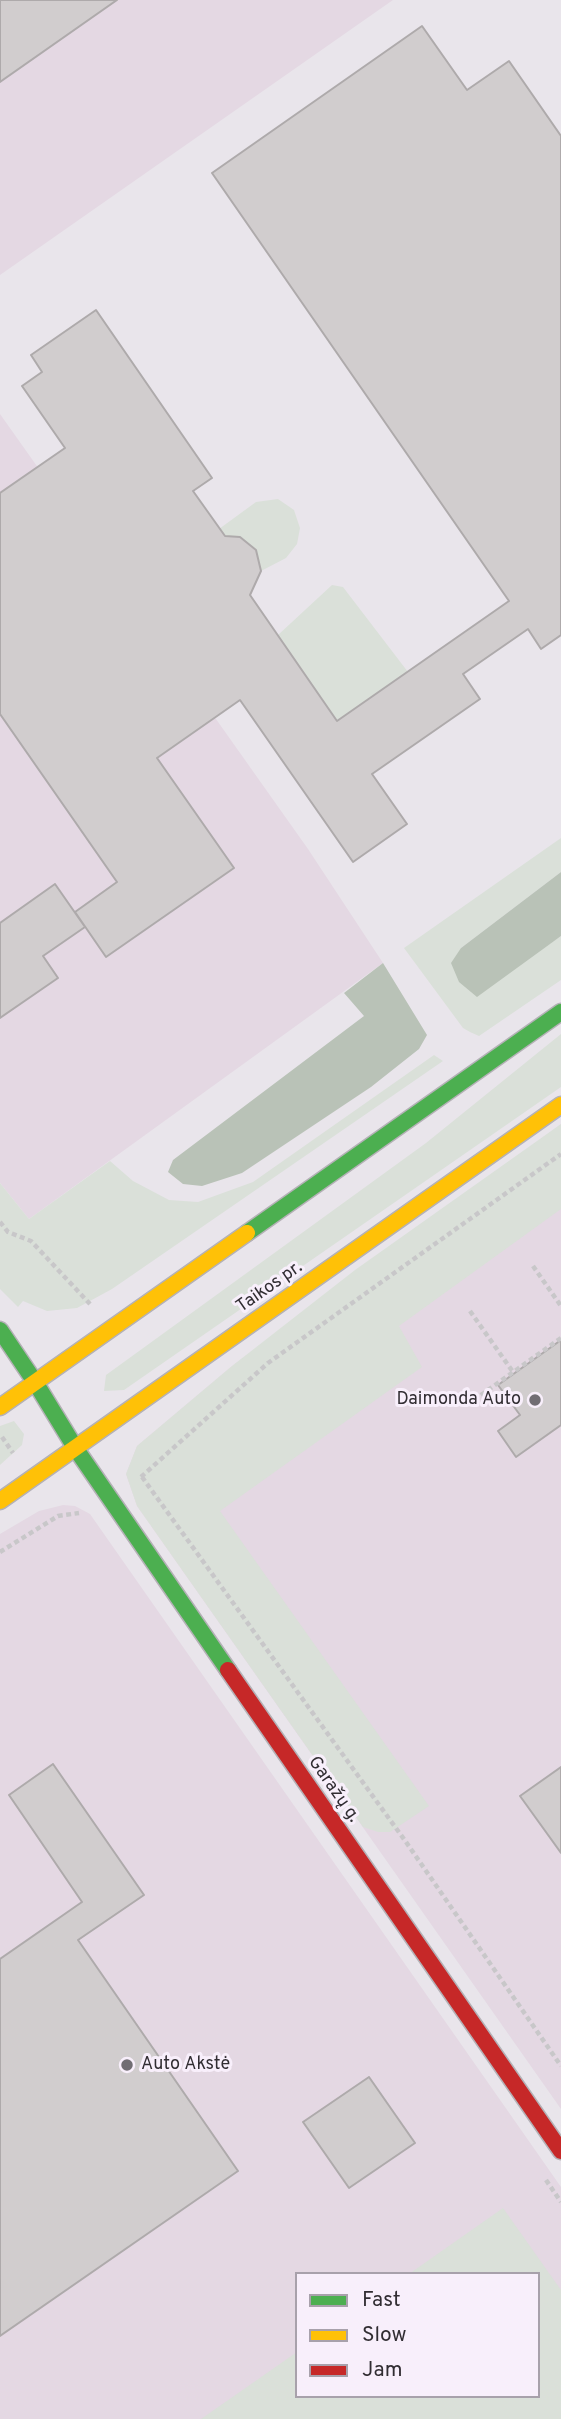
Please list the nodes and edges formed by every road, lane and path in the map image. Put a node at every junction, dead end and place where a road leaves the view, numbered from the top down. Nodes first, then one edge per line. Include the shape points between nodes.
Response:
1 (561, 1012) edge
2 (561, 1105) edge
3 (561, 1154) edge
4 (0, 1222) edge
5 (533, 1266) dead end
6 (89, 1302) dead end
7 (561, 1306) edge
8 (470, 1311) dead end
9 (0, 1330) edge
10 (561, 1338) edge
11 (513, 1372) junction
12 (35, 1382) junction
13 (467, 1405) dead end
14 (0, 1407) edge
15 (76, 1448) junction
16 (0, 1501) edge
17 (58, 1517) dead end
18 (0, 1552) edge
19 (561, 2066) edge
20 (561, 2151) edge

1 - 12 main road
2 - 15 main road, Taikos pr.
3 - 19 path via 268,1363 142,1476
4 - 6 path via 8,1232 31,1241
5 - 7 path
8 - 11 path
9 - 12 main road, Garažų g.
10 - 11 path
11 - 13 path
12 - 14 main road
12 - 15 main road, Garažų g.
15 - 16 main road, Taikos pr.
15 - 20 main road, Garažų g.
17 - 18 path

